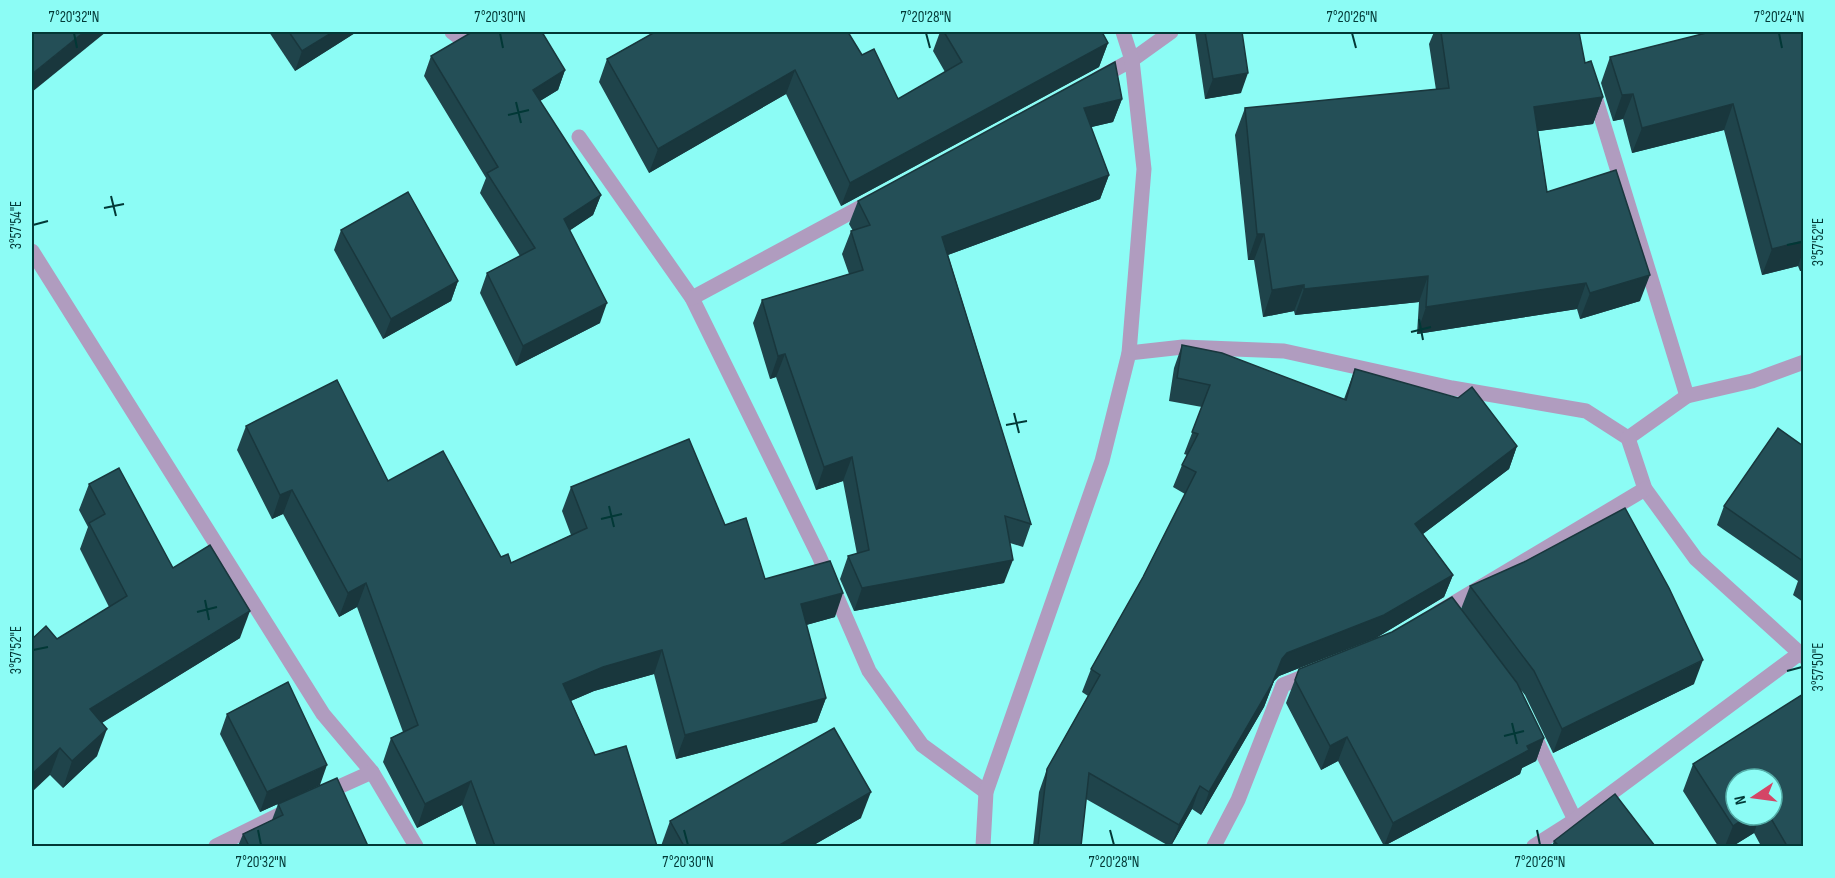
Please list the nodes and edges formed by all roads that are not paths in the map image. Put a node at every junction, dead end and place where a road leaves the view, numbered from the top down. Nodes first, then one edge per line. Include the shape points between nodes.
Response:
1 (452, 32) edge
2 (484, 32) edge
3 (1123, 32) edge
4 (1171, 32) edge
5 (1132, 60) junction
6 (1589, 77) edge
7 (1090, 83) edge
8 (579, 138) dead end
9 (881, 196) edge
10 (32, 251) edge
11 (692, 298) junction
12 (1129, 353) junction
13 (1803, 362) edge
14 (1687, 396) junction
15 (1628, 438) junction
16 (1645, 489) junction
17 (1427, 619) edge
18 (1802, 655) edge
19 (1326, 668) edge
20 (1522, 712) edge
21 (372, 772) junction
22 (986, 792) junction
23 (1575, 820) junction
24 (216, 846) edge
25 (416, 846) edge
26 (983, 846) edge
27 (1214, 846) edge
28 (1534, 846) edge

1 - 2 street via 464,41
3 - 5 street
4 - 5 street
5 - 7 street
5 - 12 street via 1144,169
6 - 14 street
8 - 11 street
9 - 11 street
10 - 21 street via 323,714
11 - 22 street via 819,556 869,671 922,745
12 - 15 street via 1183,347 1284,351 1452,388 1586,411
12 - 22 street via 1102,461
13 - 14 street via 1752,381
14 - 15 street
15 - 16 street
16 - 17 street via 1450,612
16 - 18 street via 1696,559
18 - 23 street
19 - 27 street via 1283,685 1238,800
20 - 23 street
21 - 24 street
21 - 25 street
22 - 26 street
23 - 28 street

